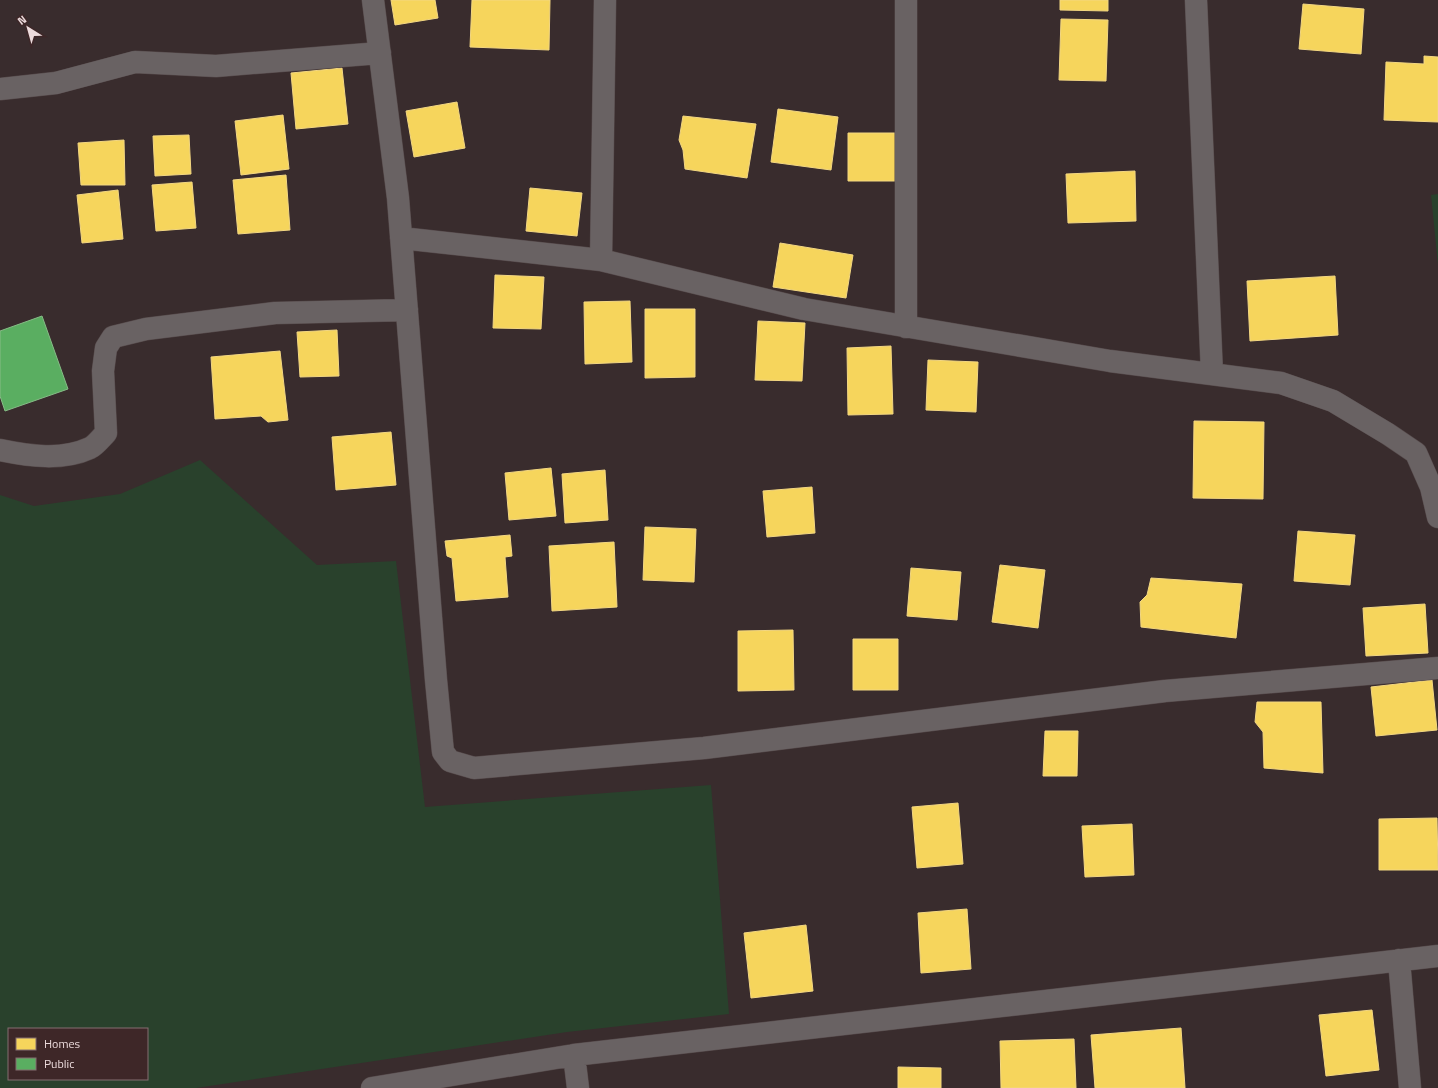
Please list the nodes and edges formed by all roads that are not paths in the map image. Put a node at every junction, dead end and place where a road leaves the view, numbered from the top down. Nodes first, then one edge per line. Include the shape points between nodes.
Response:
1 (374, 0) edge
2 (605, 0) edge
3 (906, 0) edge
4 (1196, 0) edge
5 (380, 53) junction
6 (0, 89) edge
7 (402, 238) junction
8 (601, 260) junction
9 (407, 310) junction
10 (906, 327) junction
11 (1212, 374) junction
12 (0, 450) edge
13 (1438, 517) edge
14 (1438, 668) edge
15 (1438, 956) edge
16 (1399, 960) junction
17 (574, 1055) junction
18 (372, 1088) edge
19 (578, 1088) edge
20 (1410, 1088) edge

1 - 5 street
2 - 8 street
3 - 10 street
4 - 11 street
5 - 6 street via 216,66 135,62 56,83
5 - 7 street
7 - 8 street
7 - 9 street
8 - 10 street via 804,309
9 - 12 street via 275,313 146,328 113,337 106,348 103,371 106,433 91,447 71,454 35,456
9 - 14 street via 443,752 450,761 460,765 474,768 704,748 1165,691
10 - 11 street via 1110,361
11 - 13 street via 1281,384 1333,401 1388,434 1416,454 1431,487
15 - 16 street
16 - 17 street
16 - 20 street
17 - 18 street
17 - 19 street

